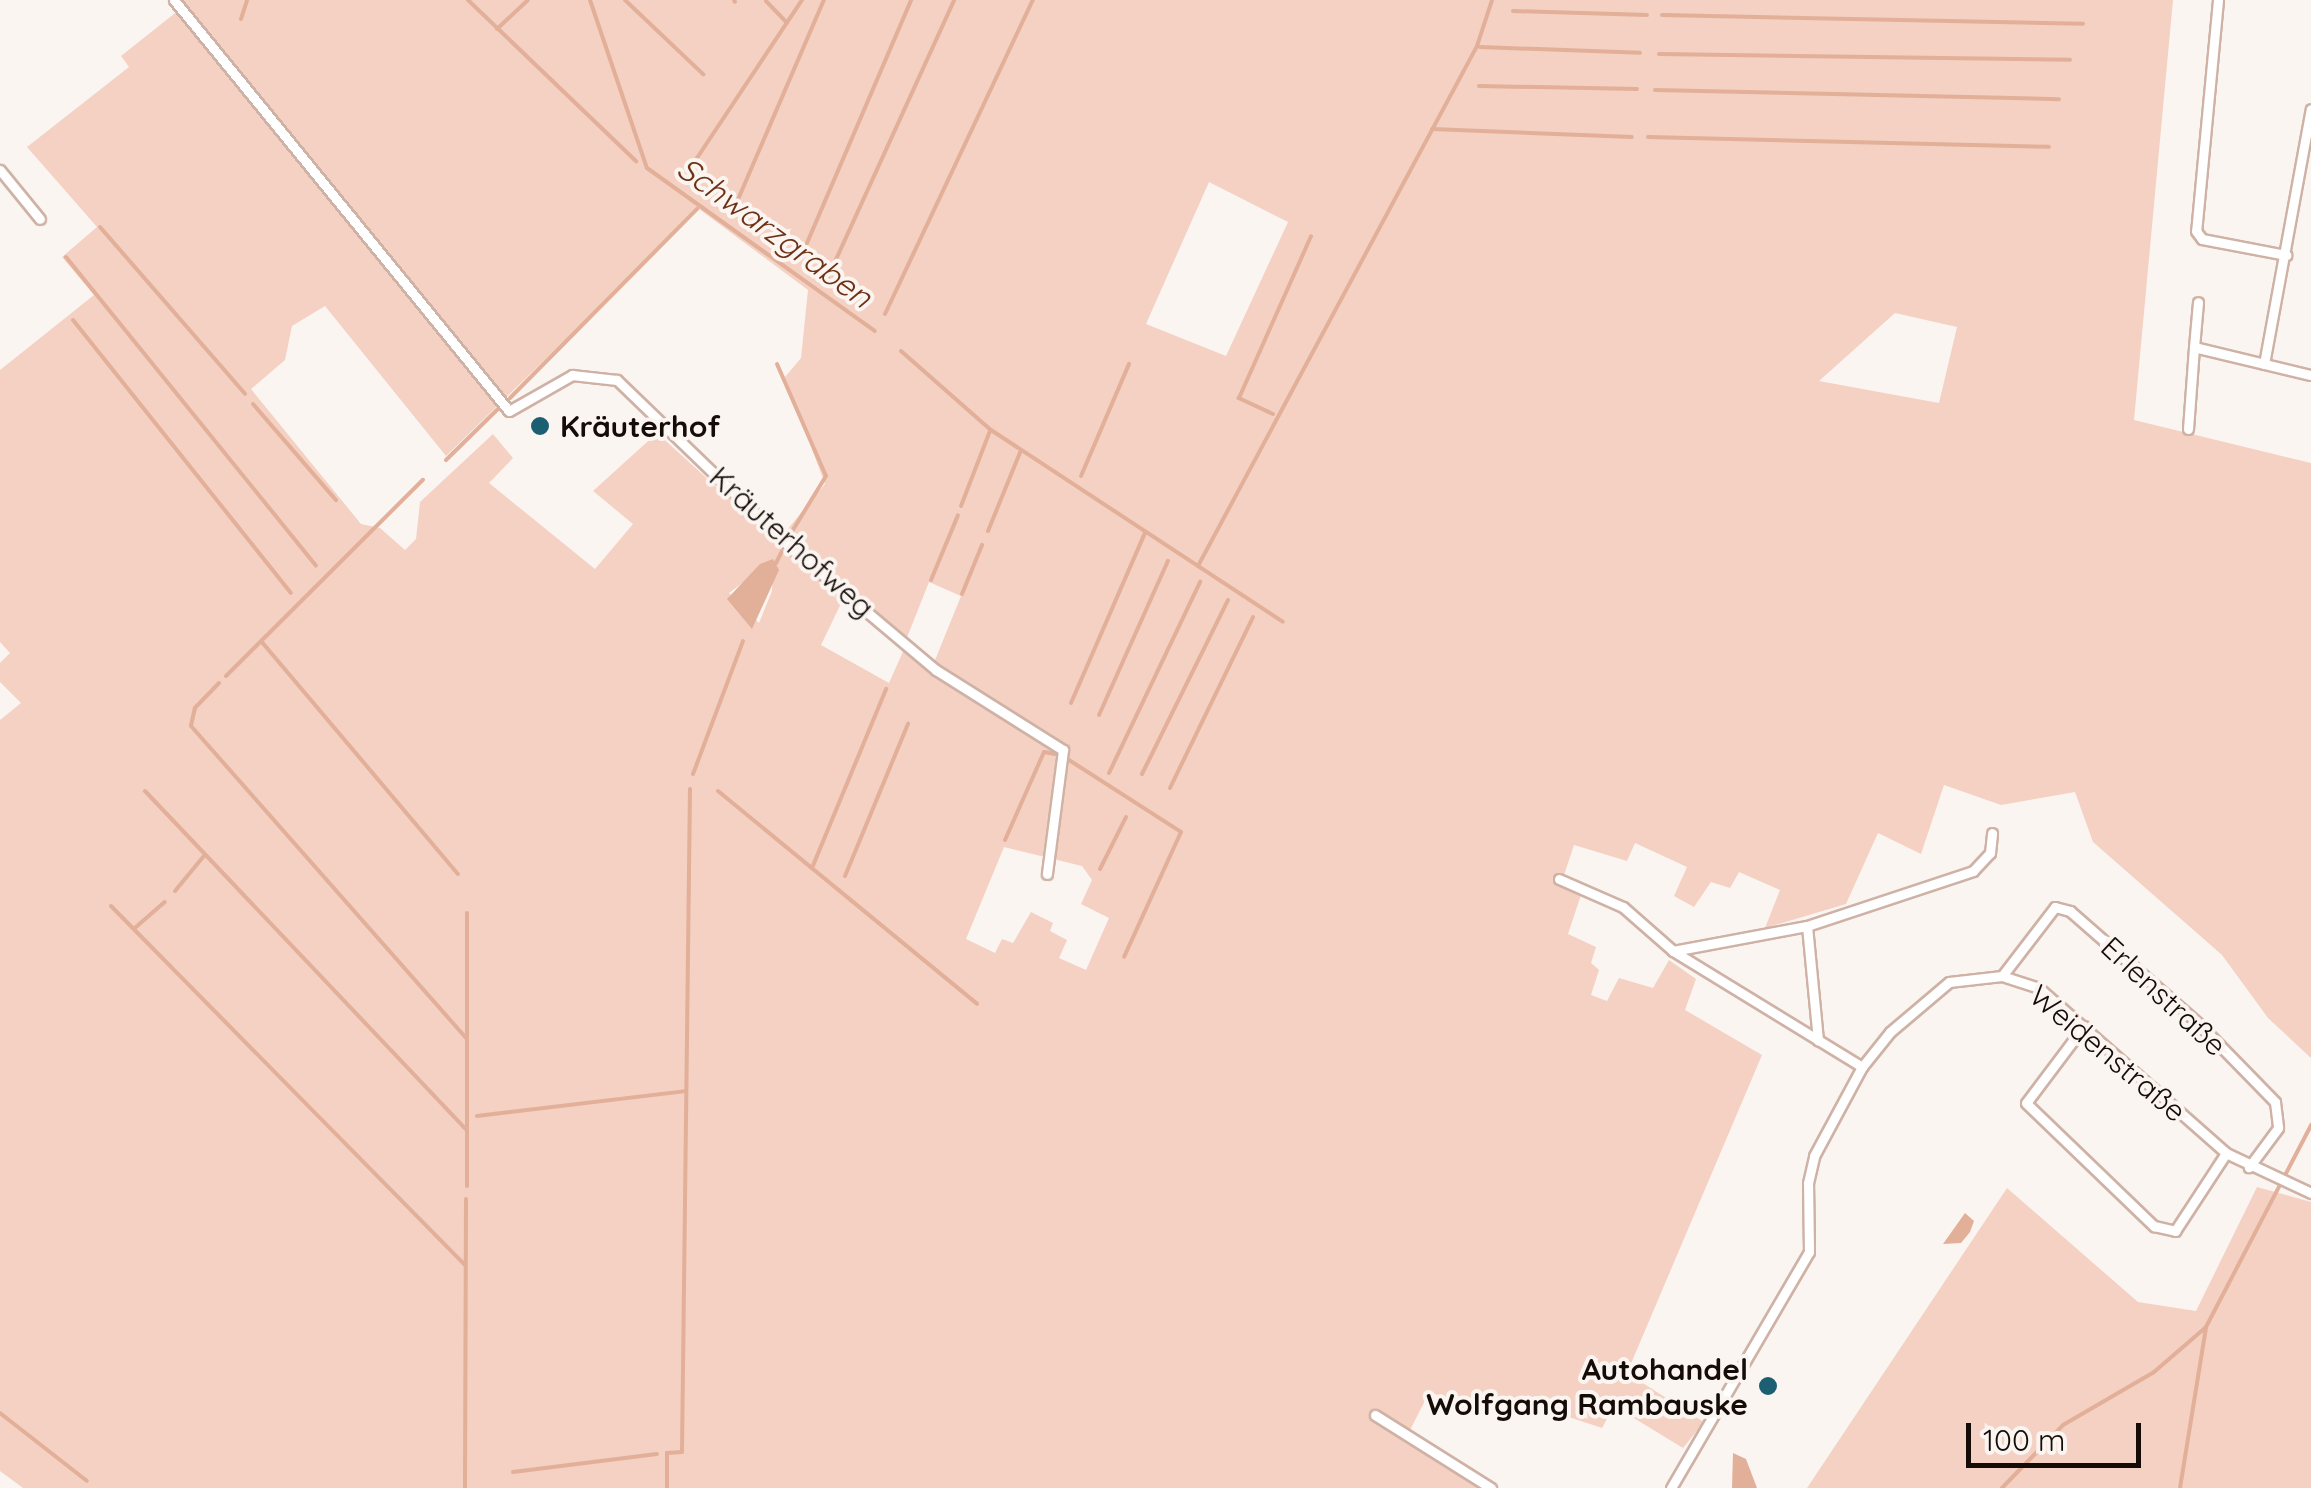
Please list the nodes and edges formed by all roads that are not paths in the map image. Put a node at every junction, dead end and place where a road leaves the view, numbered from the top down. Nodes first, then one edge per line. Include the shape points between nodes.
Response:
1 (174, 0) edge
2 (2218, 0) edge
3 (2311, 109) edge
4 (0, 170) edge
5 (40, 219) dead end
6 (2286, 254) junction
7 (2198, 302) dead end
8 (2194, 347) junction
9 (2264, 364) junction
10 (2311, 375) edge
11 (2188, 429) dead end
12 (1992, 833) dead end
13 (1047, 874) dead end
14 (1559, 879) dead end
15 (1807, 926) junction
16 (1673, 951) junction
17 (2002, 976) junction
18 (2084, 1026) junction
19 (1818, 1040) junction
20 (1862, 1067) junction
21 (2226, 1153) junction
22 (2249, 1167) junction
23 (2311, 1192) edge
24 (1375, 1415) dead end
25 (1490, 1488) edge
26 (1670, 1488) edge

1 - 13 street, Kräuterhofweg via 509,411 572,374 616,380 791,548 936,670 1063,750
2 - 6 street via 2196,231 2202,239
3 - 6 street
4 - 5 street
6 - 9 street
7 - 8 street
8 - 9 street
8 - 11 street
9 - 10 street
12 - 15 street via 1990,852 1974,871
14 - 16 street via 1623,907
15 - 16 street
15 - 19 street
16 - 19 street
17 - 18 street, Weidenstraße via 2039,988
17 - 20 street, Weidenstraße via 1949,982 1900,1022
17 - 22 street, Erlenstraße via 2055,907 2070,911 2274,1102 2278,1128
18 - 21 street, Weidenstraße
18 - 21 street via 2026,1103 2154,1226 2175,1231
19 - 20 street
20 - 26 street, Weidenstraße via 1814,1156 1809,1252
21 - 22 street, Weidenstraße
22 - 23 street, Weidenstraße
24 - 25 street

